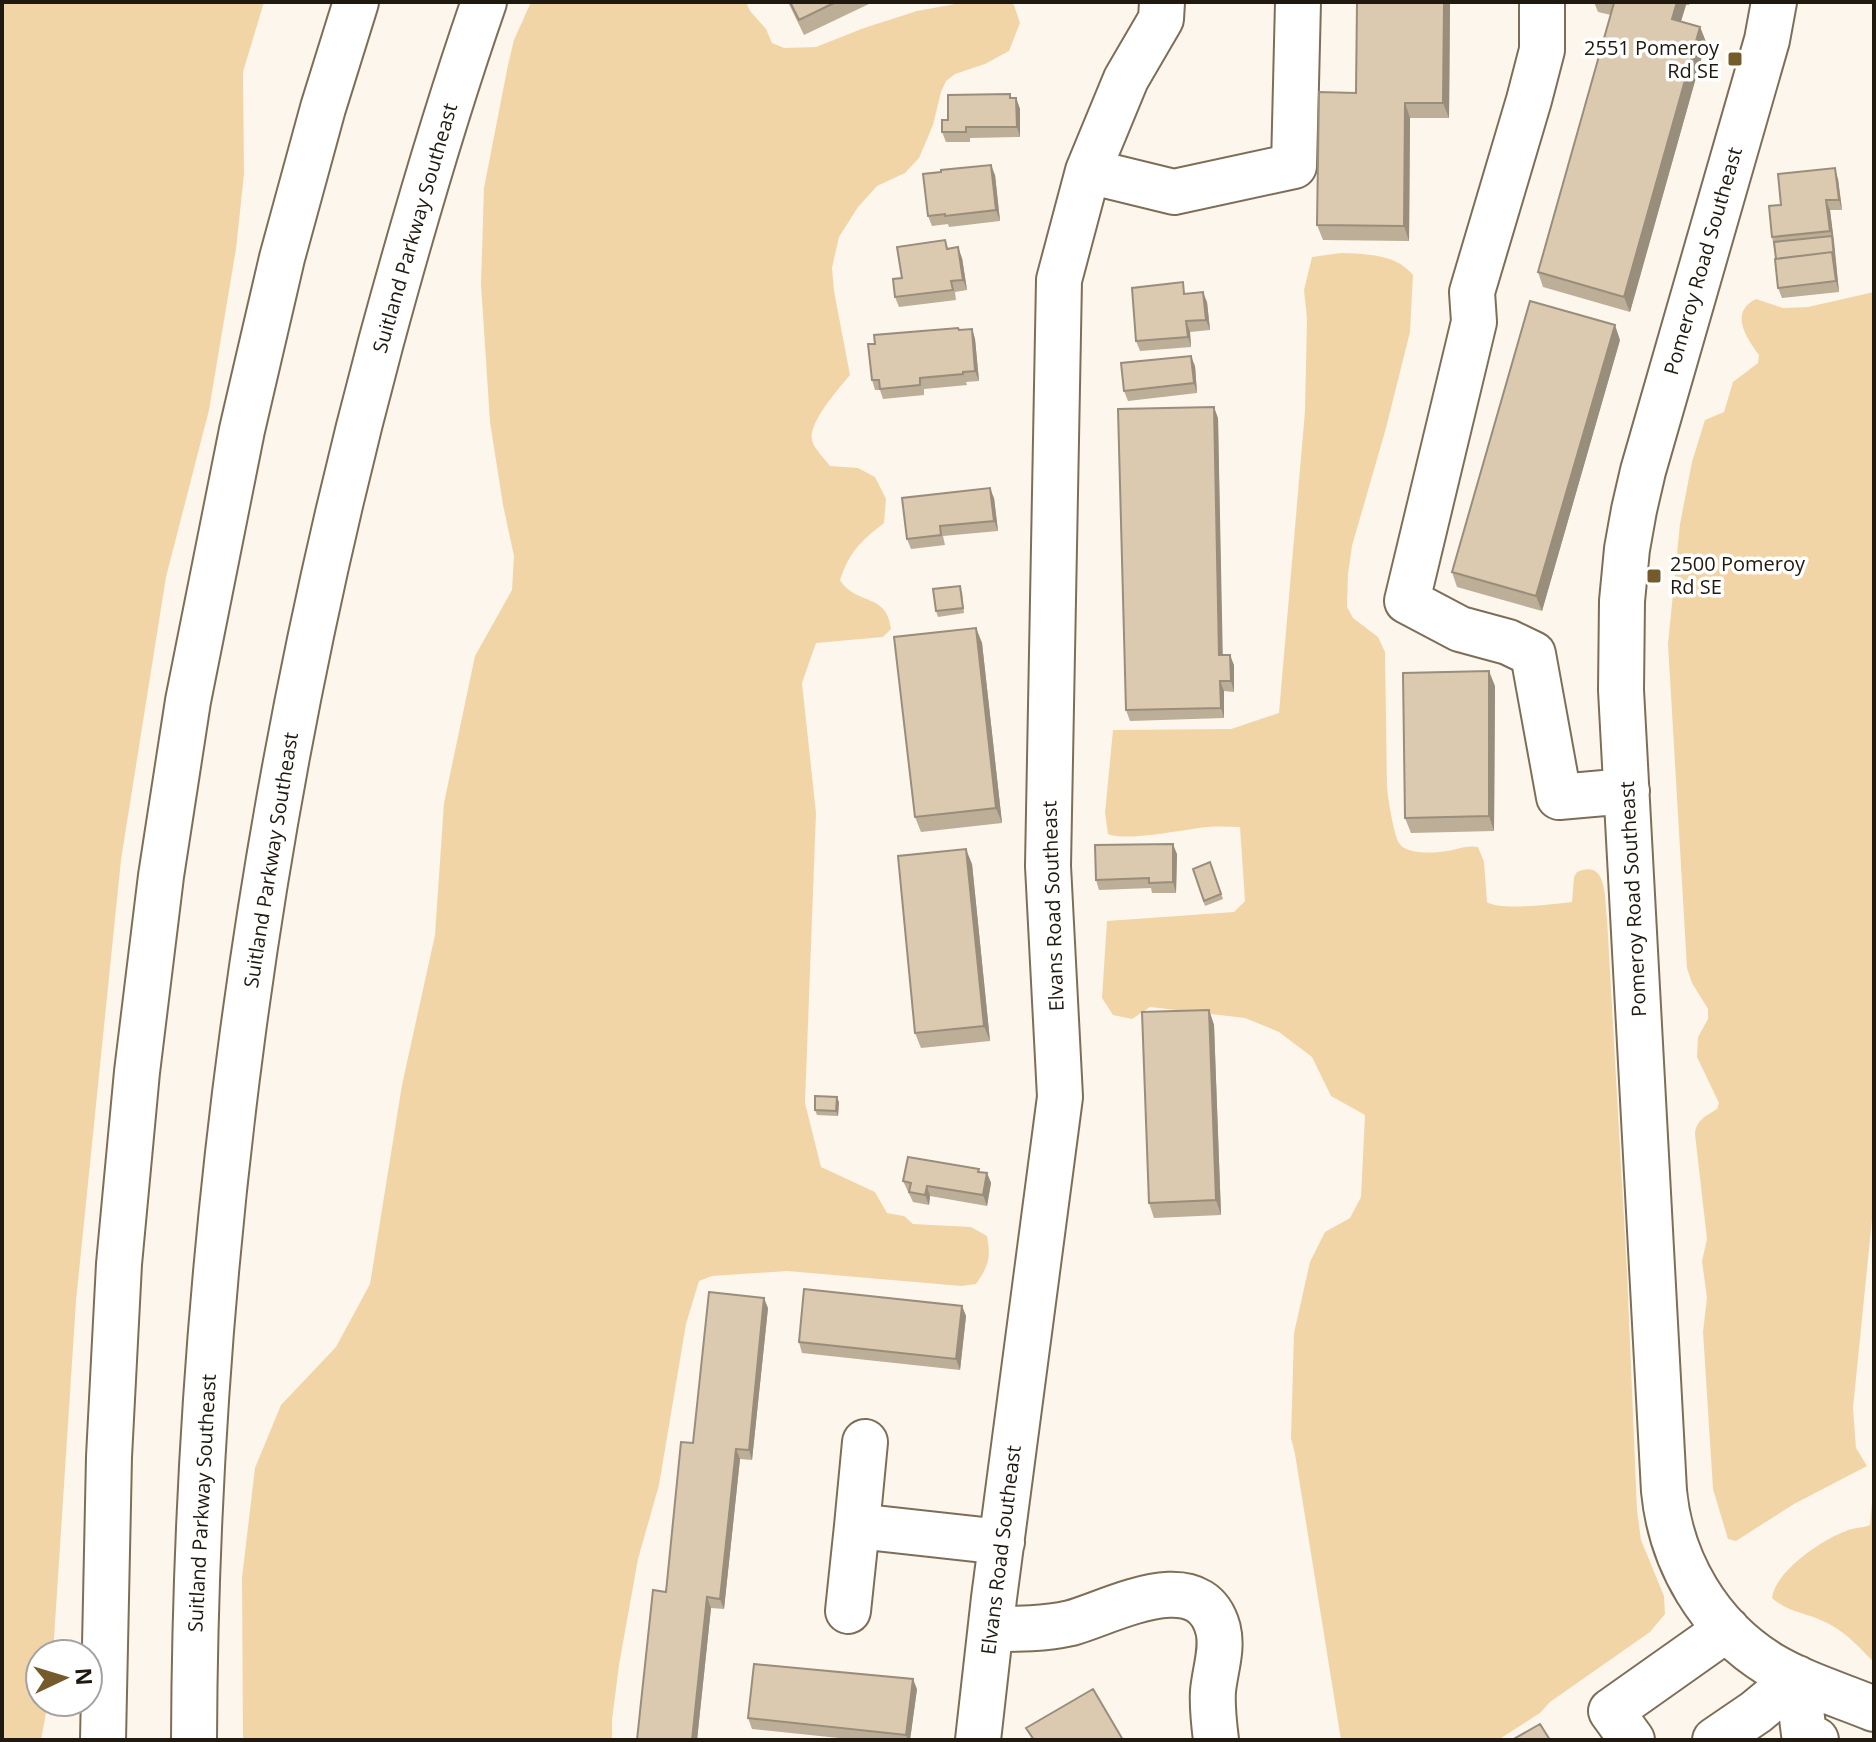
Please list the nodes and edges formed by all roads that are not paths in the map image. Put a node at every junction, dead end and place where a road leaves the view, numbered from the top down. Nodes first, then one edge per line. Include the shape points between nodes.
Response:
1 (356, 2) edge
2 (484, 2) edge
3 (1162, 2) edge
4 (1298, 2) edge
5 (1542, 2) edge
6 (1774, 2) edge
7 (1088, 171) junction
8 (1627, 791) junction
9 (865, 1442) dead end
10 (857, 1526) junction
11 (1002, 1542) junction
12 (848, 1611) dead end
13 (991, 1629) junction
14 (1727, 1629) junction
15 (1797, 1678) junction
16 (1874, 1709) edge
17 (103, 1740) edge
18 (194, 1740) edge
19 (978, 1740) edge
20 (1216, 1740) edge
21 (1632, 1740) edge
22 (1715, 1740) edge
23 (1816, 1740) edge

1 - 17 main road via 282,258 242,430 188,701 161,876 119,1264 108,1472
2 - 18 main road, Suitland Parkway Southeast via 419,205 356,437 280,797 242,1042 219,1242 199,1517
3 - 7 main road, Elvans Road Southeast via 1161,19 1126,79
4 - 7 main road via 1294,166 1174,192
5 - 8 main road via 1542,50 1472,292 1474,322 1407,601 1460,629 1533,654 1559,797
6 - 8 main road, Pomeroy Road Southeast via 1634,510 1621,637
7 - 11 main road, Elvans Road Southeast via 1059,280 1057,316 1048,866 1060,1097
8 - 14 main road, Pomeroy Road Southeast via 1666,1510 1683,1565
9 - 10 main road
10 - 11 main road
10 - 12 main road
11 - 13 main road, Elvans Road Southeast
13 - 19 main road, Elvans Road Southeast
13 - 20 main road via 1042,1629 1140,1598 1193,1598 1209,1611 1218,1629
14 - 15 main road, Pomeroy Road Southeast via 1759,1657
14 - 21 main road via 1611,1711
15 - 16 main road, Pomeroy Road Southeast
15 - 22 main road
15 - 23 main road via 1804,1734

